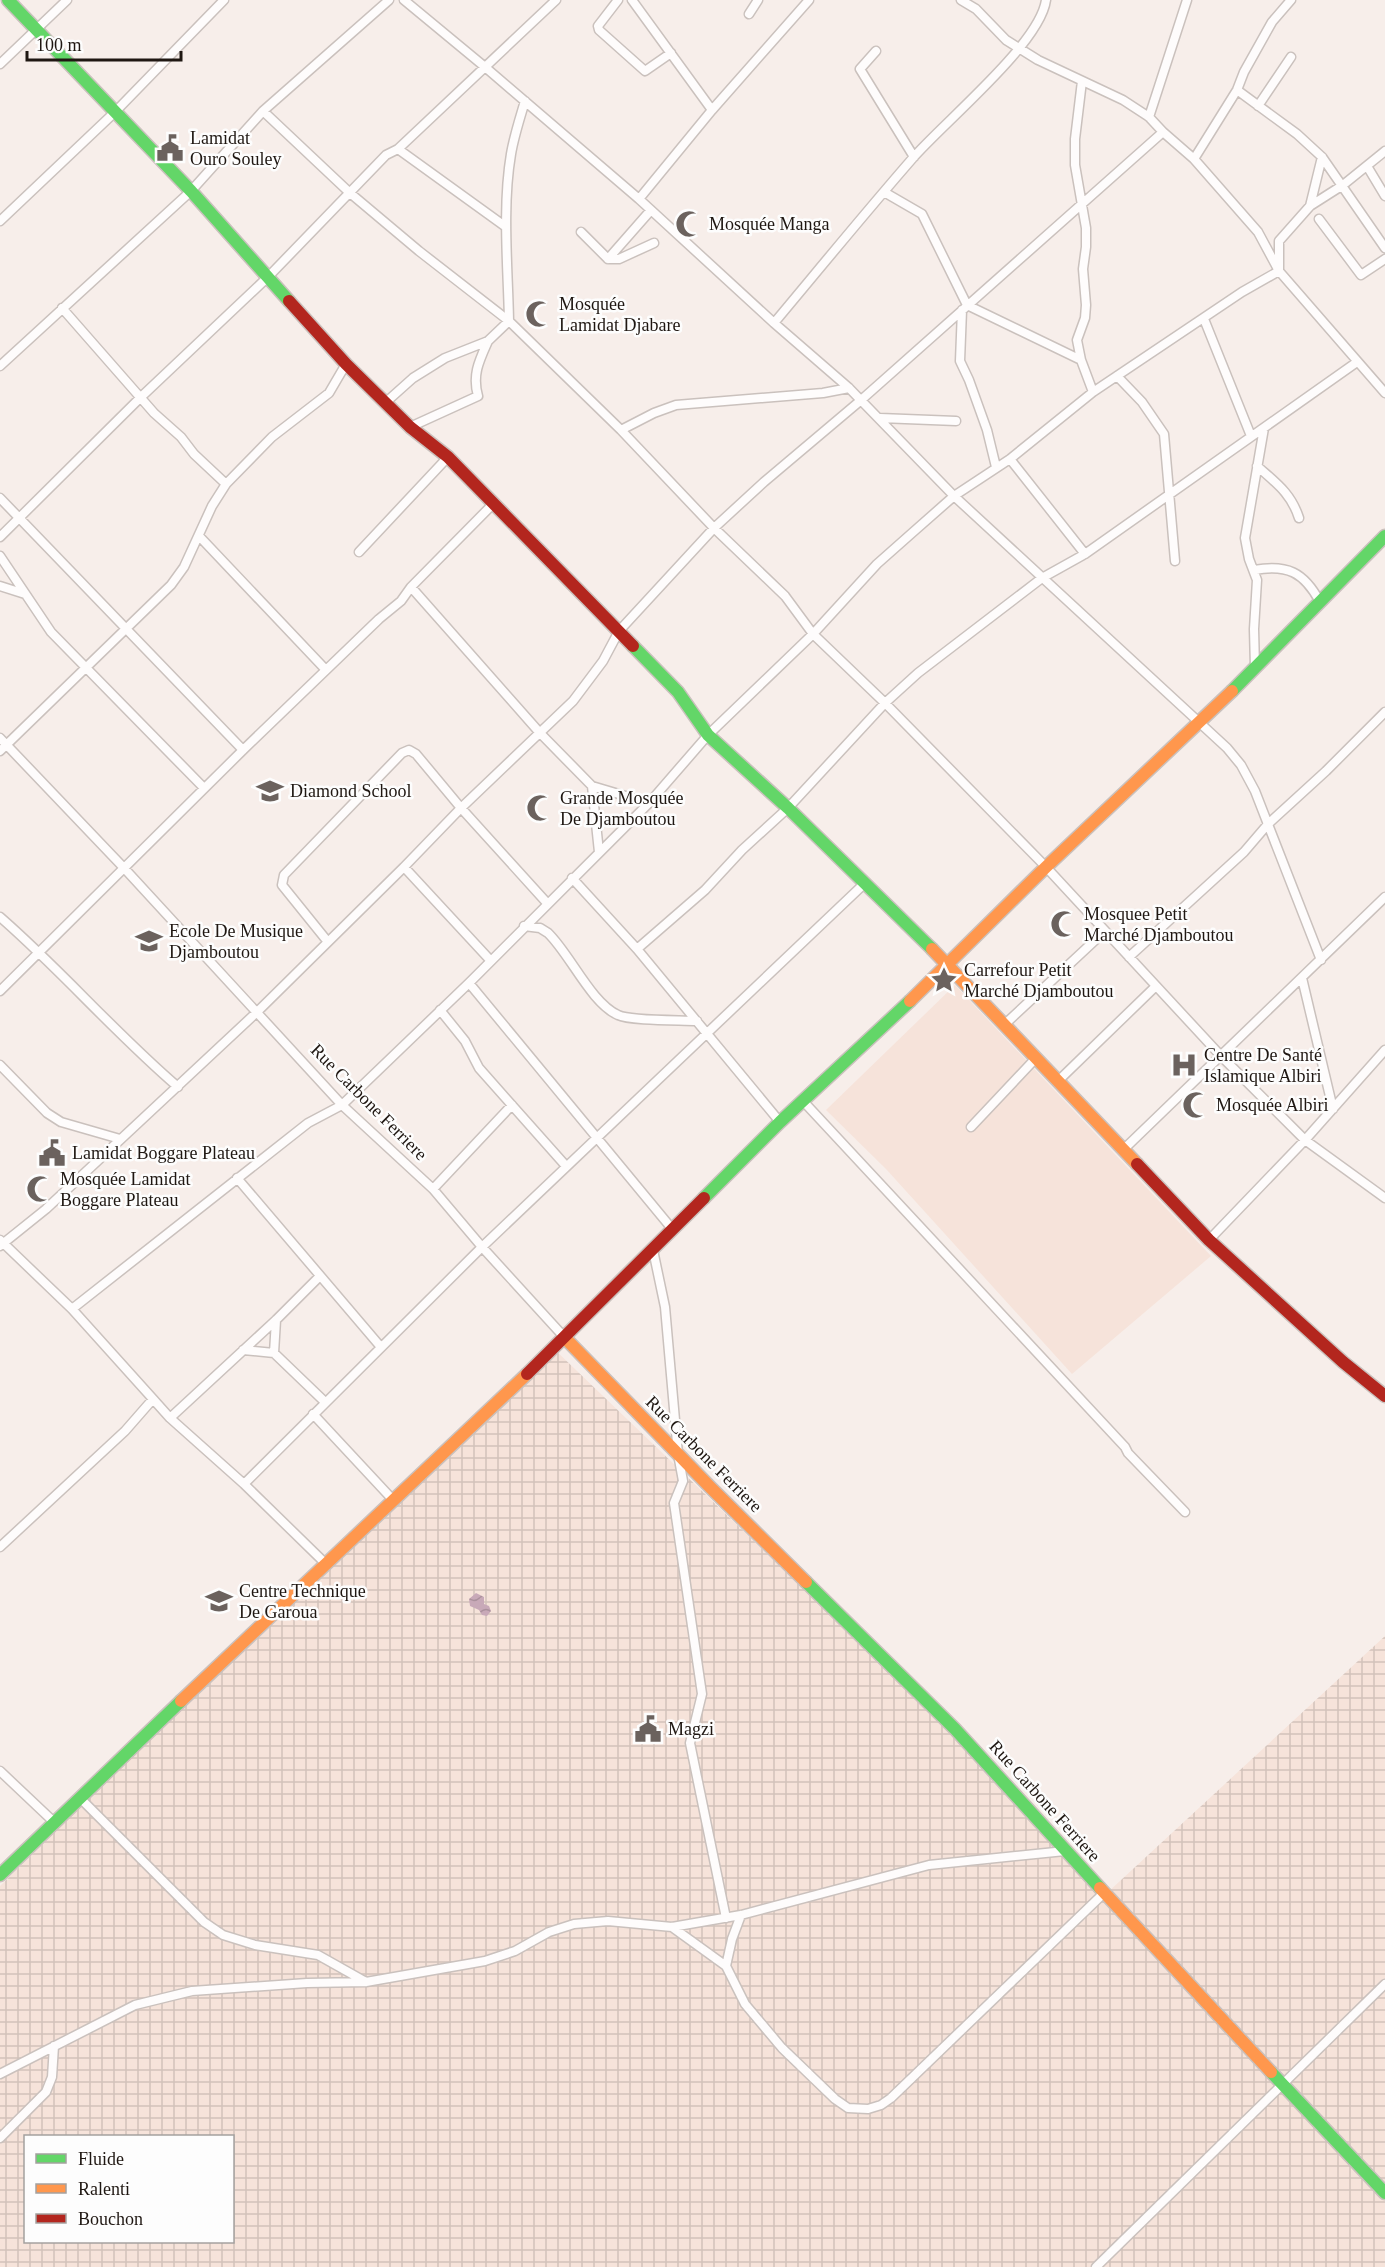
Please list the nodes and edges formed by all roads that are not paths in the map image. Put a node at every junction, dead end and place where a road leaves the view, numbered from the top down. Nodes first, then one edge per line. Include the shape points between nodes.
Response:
1 (8, 0) edge
2 (67, 0) edge
3 (224, 0) edge
4 (389, 0) edge
5 (404, 0) edge
6 (556, 0) edge
7 (618, 0) edge
8 (632, 0) edge
9 (758, 0) edge
10 (808, 0) edge
11 (961, 0) edge
12 (1046, 0) edge
13 (1187, 0) edge
14 (1291, 0) edge
15 (748, 14) dead end
16 (36, 30) junction
17 (1020, 48) junction
18 (876, 51) dead end
19 (671, 53) junction
20 (1291, 57) dead end
21 (0, 64) edge
22 (485, 67) junction
23 (1082, 81) junction
24 (1237, 90) junction
25 (525, 100) junction
26 (1258, 106) junction
27 (712, 110) junction
28 (263, 111) junction
29 (115, 112) junction
30 (1149, 117) junction
31 (1163, 132) junction
32 (398, 149) junction
33 (1385, 151) edge
34 (914, 157) junction
35 (1322, 157) junction
36 (1194, 159) junction
37 (1367, 166) junction
38 (1343, 185) junction
39 (191, 190) junction
40 (884, 192) junction
41 (350, 193) junction
42 (1385, 196) edge
43 (639, 199) junction
44 (1083, 203) junction
45 (1310, 206) junction
46 (651, 210) junction
47 (1319, 219) dead end
48 (0, 221) edge
49 (506, 227) junction
50 (580, 232) dead end
51 (654, 243) dead end
52 (1385, 248) edge
53 (608, 259) junction
54 (1385, 259) edge
55 (1279, 271) junction
56 (269, 276) junction
57 (62, 308) junction
58 (964, 308) junction
59 (1204, 319) junction
60 (509, 321) junction
61 (774, 323) junction
62 (488, 341) junction
63 (1081, 360) junction
64 (1358, 362) junction
65 (346, 364) junction
66 (0, 366) edge
67 (1117, 376) junction
68 (849, 388) junction
69 (1093, 392) junction
70 (1385, 393) edge
71 (141, 397) junction
72 (860, 401) junction
73 (385, 404) junction
74 (880, 418) junction
75 (956, 421) dead end
76 (410, 427) junction
77 (1264, 428) junction
78 (621, 430) junction
79 (1251, 436) junction
80 (448, 457) junction
81 (1010, 459) junction
82 (1257, 466) junction
83 (996, 467) junction
84 (226, 484) junction
85 (1168, 495) junction
86 (954, 496) junction
87 (0, 498) edge
88 (493, 504) junction
89 (18, 517) junction
90 (1299, 518) dead end
91 (714, 528) junction
92 (199, 536) junction
93 (1385, 536) edge
94 (0, 537) edge
95 (359, 552) dead end
96 (1085, 554) junction
97 (0, 556) edge
98 (1175, 561) dead end
99 (1254, 570) junction
100 (1042, 578) junction
101 (0, 586) edge
102 (411, 587) junction
103 (25, 594) junction
104 (1320, 602) junction
105 (126, 628) junction
106 (620, 631) junction
107 (813, 634) junction
108 (86, 667) junction
109 (1255, 668) junction
110 (326, 670) junction
111 (885, 703) junction
112 (1385, 712) edge
113 (1199, 724) junction
114 (540, 733) junction
115 (708, 735) junction
116 (0, 738) edge
117 (3, 748) edge
118 (243, 750) junction
119 (591, 786) junction
120 (204, 788) junction
121 (649, 803) junction
122 (461, 808) junction
123 (788, 808) junction
124 (1269, 824) junction
125 (599, 852) junction
126 (404, 867) junction
127 (1046, 867) junction
128 (124, 868) junction
129 (572, 878) junction
130 (866, 883) junction
131 (1385, 897) edge
132 (547, 903) junction
133 (0, 917) edge
134 (524, 926) junction
135 (1105, 931) junction
136 (328, 942) junction
137 (637, 949) junction
138 (40, 951) junction
139 (1129, 957) junction
140 (1321, 960) junction
141 (490, 961) junction
142 (948, 964) junction
143 (1302, 978) junction
144 (469, 983) junction
145 (1156, 986) junction
146 (0, 991) edge
147 (440, 1010) junction
148 (257, 1012) junction
149 (697, 1021) junction
150 (1004, 1025) junction
151 (707, 1033) junction
152 (1385, 1050) edge
153 (1221, 1056) junction
154 (1036, 1058) junction
155 (0, 1065) edge
156 (1058, 1081) junction
157 (178, 1087) junction
158 (803, 1101) junction
159 (512, 1105) junction
160 (342, 1106) junction
161 (1333, 1109) junction
162 (780, 1122) junction
163 (971, 1127) dead end
164 (597, 1137) junction
165 (120, 1140) junction
166 (1305, 1140) junction
167 (1122, 1150) junction
168 (566, 1166) junction
169 (237, 1178) junction
170 (433, 1189) junction
171 (1385, 1198) edge
172 (673, 1230) junction
173 (1209, 1240) junction
174 (1, 1243) edge
175 (482, 1247) junction
176 (653, 1250) junction
177 (320, 1276) junction
178 (72, 1310) junction
179 (276, 1320) junction
180 (565, 1338) junction
181 (380, 1346) junction
182 (243, 1350) junction
183 (274, 1353) junction
184 (1385, 1396) edge
185 (153, 1399) junction
186 (326, 1402) junction
187 (314, 1414) junction
188 (170, 1418) junction
189 (678, 1454) junction
190 (244, 1484) junction
191 (394, 1502) junction
192 (1185, 1512) dead end
193 (0, 1547) edge
194 (326, 1564) junction
195 (0, 1771) edge
196 (80, 1798) junction
197 (55, 1823) junction
198 (1065, 1851) junction
199 (0, 1875) edge
200 (1104, 1893) junction
201 (741, 1915) junction
202 (726, 1918) junction
203 (672, 1927) junction
204 (726, 1966) junction
205 (366, 1982) junction
206 (1385, 1984) edge
207 (54, 2046) junction
208 (0, 2074) edge
209 (1282, 2083) junction
210 (0, 2138) edge
211 (1385, 2193) edge
212 (1096, 2267) edge

1 - 16 street
2 - 16 street
3 - 29 street
4 - 28 street
5 - 22 street
6 - 22 street
7 - 19 street via 598,30 645,71
8 - 19 street
9 - 15 street
10 - 27 street
11 - 17 street
12 - 17 street
13 - 30 street
14 - 24 street via 1272,22
16 - 21 street
16 - 29 street
17 - 23 street
17 - 34 street
18 - 34 street via 862,64 861,73
19 - 27 street
20 - 26 street
22 - 25 street
22 - 32 street
23 - 30 street
23 - 44 street via 1075,165
24 - 26 street
24 - 36 street
25 - 43 street
25 - 49 street via 511,155
26 - 35 street
27 - 43 street
28 - 39 street
28 - 41 street
29 - 39 street
29 - 48 street
30 - 31 street
31 - 36 street
31 - 44 street
32 - 41 street via 386,155
32 - 49 street
33 - 37 street
34 - 40 street
35 - 38 street
35 - 45 street
36 - 55 street via 1258,232
37 - 38 street
37 - 42 street
38 - 45 street
38 - 52 street
39 - 56 street
39 - 57 street
40 - 58 street via 922,214
40 - 61 street
41 - 56 street
41 - 60 street
43 - 46 street
44 - 58 street
44 - 63 street via 1086,305 1077,340
45 - 55 street via 1279,241
46 - 53 street
46 - 61 street
47 - 54 street via 1361,275
49 - 60 street
50 - 53 street
51 - 53 street via 619,259
55 - 59 street
55 - 64 street
56 - 65 street
56 - 71 street
57 - 66 street
57 - 71 street
58 - 63 street
58 - 72 street
58 - 83 street via 960,362 987,430
59 - 67 street
59 - 79 street
60 - 62 street
60 - 78 street
61 - 68 street
62 - 73 street via 445,358 413,378
62 - 76 street via 476,366 478,396
63 - 69 street
64 - 70 street
64 - 77 street
65 - 73 street
65 - 84 street via 329,393 272,437
67 - 69 street
67 - 85 street via 1142,402 1164,434
68 - 72 street
68 - 78 street via 676,405
69 - 81 street
71 - 84 street
71 - 89 street
72 - 74 street
72 - 91 street
73 - 76 street
74 - 75 street
74 - 86 street
76 - 80 street
77 - 79 street
77 - 82 street
78 - 91 street
79 - 85 street
80 - 88 street
80 - 95 street
81 - 83 street
81 - 96 street
82 - 90 street via 1288,494
82 - 99 street via 1245,538
83 - 86 street
84 - 92 street
85 - 96 street
85 - 98 street
86 - 100 street
86 - 107 street via 877,564
87 - 89 street
88 - 102 street
88 - 106 street
89 - 94 street
89 - 105 street
91 - 106 street
91 - 107 street via 785,596
92 - 105 street via 171,585
92 - 110 street
93 - 104 street
96 - 100 street
97 - 103 street
99 - 104 street via 1284,568 1298,574
99 - 109 street
100 - 111 street
100 - 113 street
101 - 103 street
102 - 110 street via 401,601
102 - 114 street
103 - 108 street via 51,632
104 - 109 street
105 - 108 street
105 - 118 street
106 - 114 street via 573,701
106 - 115 street via 678,692
107 - 111 street
107 - 115 street
108 - 117 street
108 - 120 street
109 - 113 street
110 - 118 street
111 - 123 street
111 - 127 street
112 - 124 street
113 - 124 street via 1241,765
113 - 127 street
114 - 119 street
114 - 122 street
115 - 121 street
115 - 123 street
116 - 117 street, Rue Carbone Ferriere
117 - 128 street, Rue Carbone Ferriere
118 - 120 street
119 - 121 street
119 - 125 street
120 - 128 street
121 - 125 street
122 - 126 street
122 - 132 street
122 - 136 street via 416,754 409,750 402,753 284,875 282,885
123 - 130 street
123 - 137 street via 705,890
124 - 139 street via 1244,852
124 - 140 street
125 - 129 street
126 - 136 street
126 - 141 street
127 - 135 street
127 - 142 street
128 - 138 street
128 - 148 street, Rue Carbone Ferriere
129 - 132 street
129 - 137 street
130 - 142 street
130 - 151 street
131 - 140 street
132 - 134 street
133 - 138 street
134 - 141 street
134 - 149 street via 548,933 600,1001 616,1015
135 - 139 street
135 - 150 street
136 - 148 street
137 - 149 street
138 - 146 street
138 - 157 street via 136,1051
139 - 145 street
140 - 143 street
141 - 144 street
142 - 150 street
142 - 158 street
143 - 153 street
143 - 161 street
144 - 147 street
144 - 164 street
145 - 153 street
145 - 156 street
147 - 159 street via 465,1041 479,1068
147 - 160 street
148 - 157 street
148 - 160 street, Rue Carbone Ferriere
149 - 151 street
150 - 154 street
151 - 162 street
151 - 164 street
152 - 161 street
153 - 166 street
153 - 167 street
154 - 156 street
154 - 163 street
155 - 165 street via 61,1122
156 - 167 street
157 - 165 street
158 - 162 street
158 - 192 street
159 - 168 street
159 - 170 street
160 - 169 street via 308,1123
160 - 170 street, Rue Carbone Ferriere
161 - 166 street
162 - 172 street
164 - 168 street
164 - 172 street
165 - 174 street via 46,1209
166 - 171 street
166 - 173 street
167 - 173 street
168 - 175 street
169 - 177 street
169 - 178 street
170 - 175 street, Rue Carbone Ferriere
172 - 176 street
173 - 184 street
174 - 178 street
175 - 180 street, Rue Carbone Ferriere
175 - 181 street
176 - 180 street
176 - 189 street via 665,1307
177 - 179 street
177 - 181 street
178 - 185 street
179 - 182 street
179 - 183 street
180 - 189 street, Rue Carbone Ferriere
180 - 191 street
181 - 186 street
182 - 183 street
182 - 188 street
183 - 186 street
185 - 188 street
185 - 193 street via 125,1431
186 - 187 street
187 - 190 street
187 - 191 street
188 - 190 street
189 - 198 street, Rue Carbone Ferriere via 954,1729
189 - 202 street via 683,1481 674,1503 702,1694 690,1743
190 - 194 street
191 - 194 street
194 - 196 street
195 - 197 street
196 - 197 street
196 - 205 street via 204,1922 223,1935 255,1945 318,1955
197 - 199 street
198 - 200 street, Rue Carbone Ferriere
198 - 201 street via 929,1865
200 - 204 street via 891,2098 868,2109 848,2108 835,2099 782,2048 746,2004
200 - 209 street, Rue Carbone Ferriere
201 - 202 street
201 - 204 street
202 - 203 street
203 - 204 street
203 - 205 street via 608,1921 574,1924 486,1961
205 - 207 street via 192,1991 135,2005
206 - 209 street
207 - 208 street
207 - 210 street via 52,2077 46,2092
209 - 211 street, Rue Carbone Ferriere
209 - 212 street

